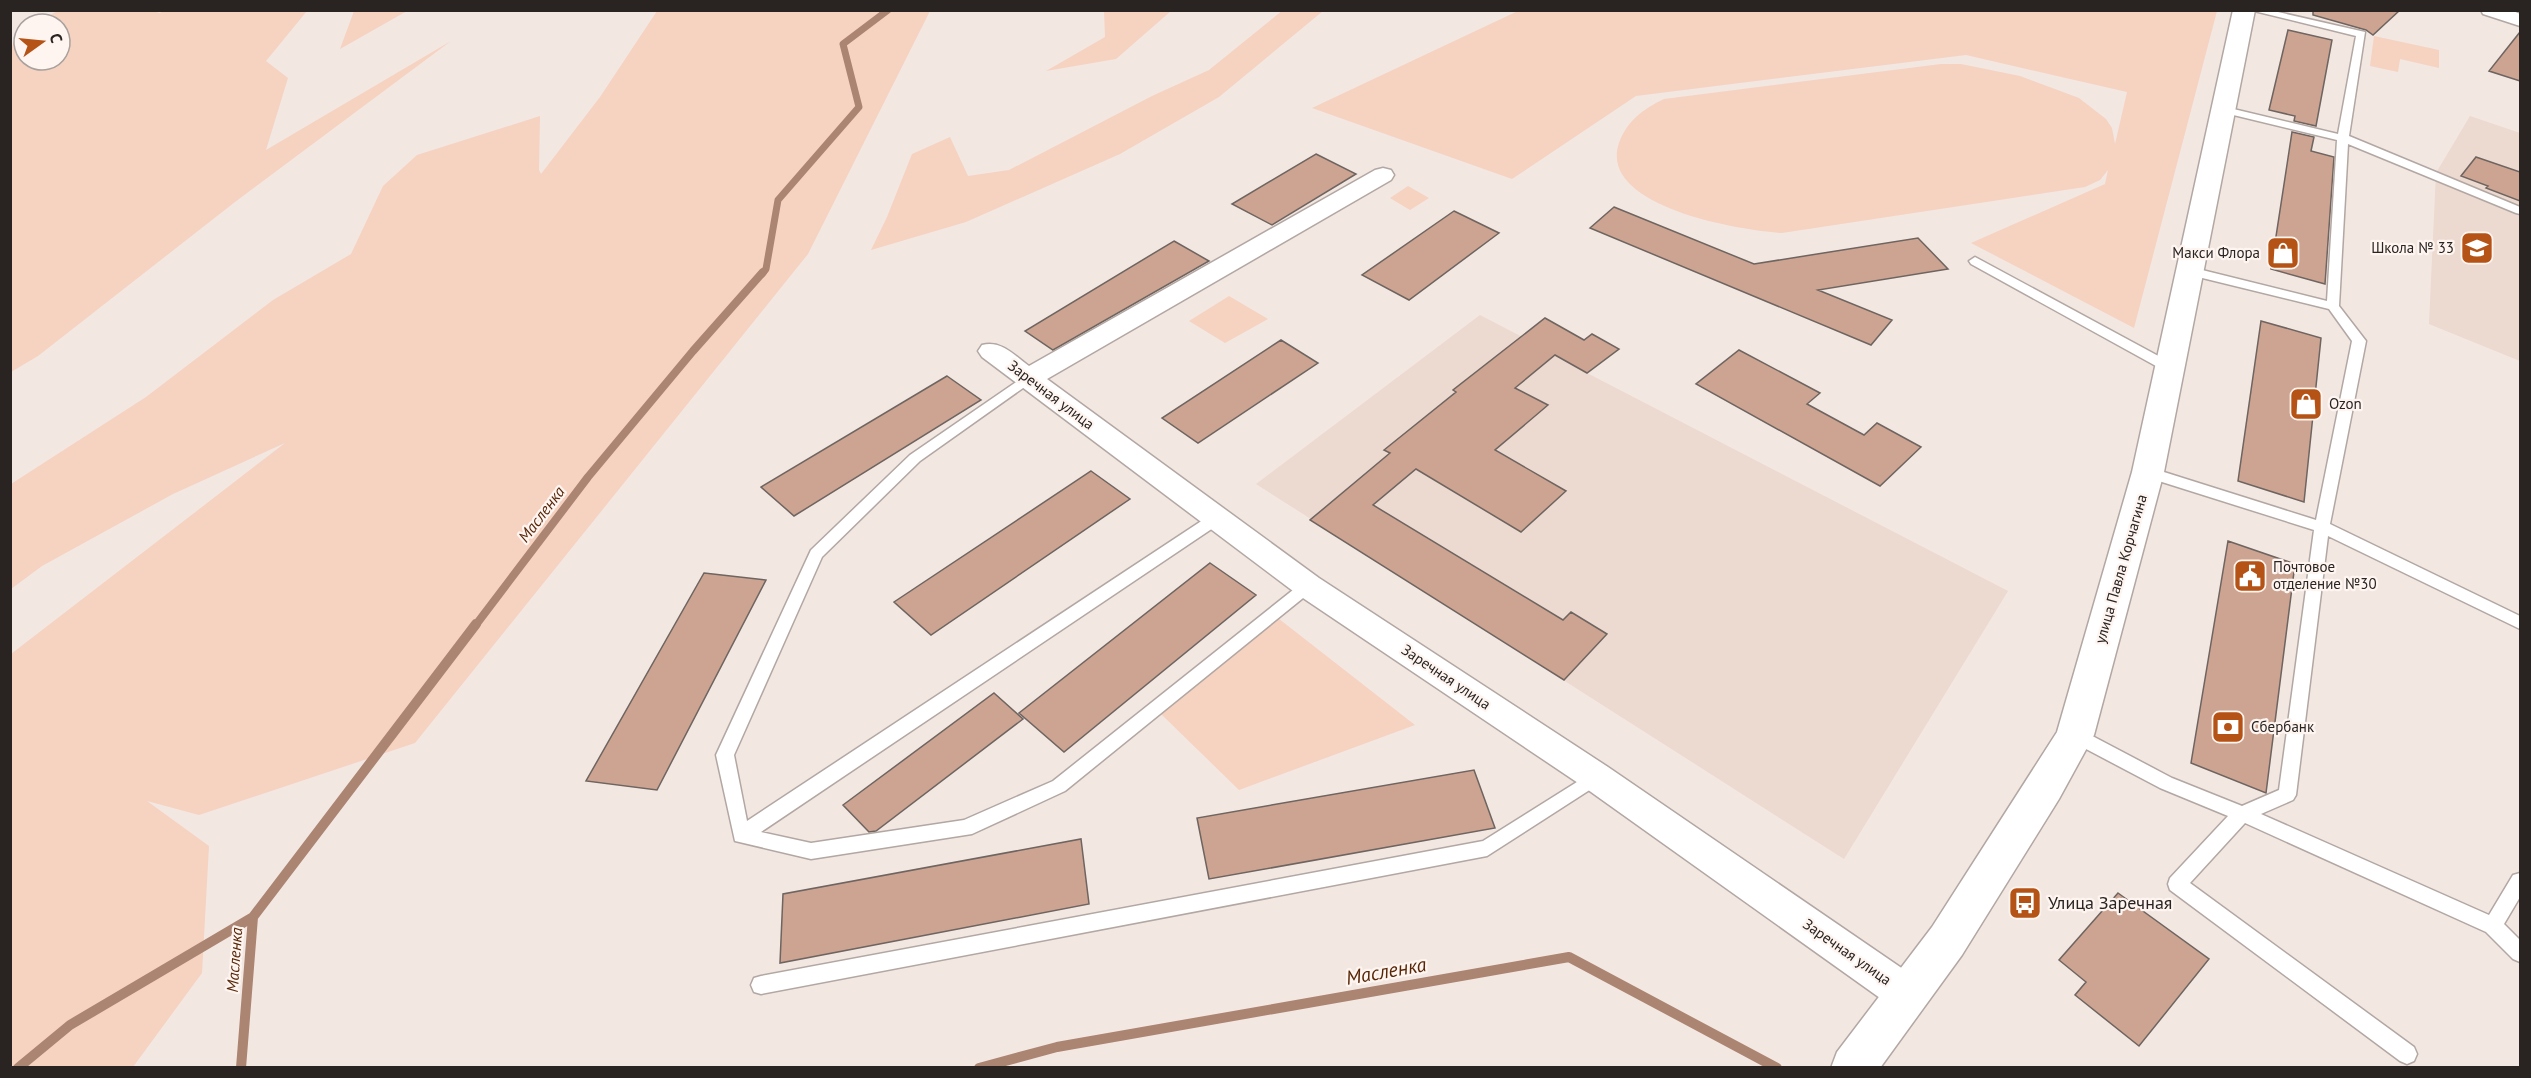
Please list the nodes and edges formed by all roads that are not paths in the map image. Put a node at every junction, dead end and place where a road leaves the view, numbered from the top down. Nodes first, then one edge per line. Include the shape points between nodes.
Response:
1 (2244, 10) edge
2 (2254, 10) edge
3 (2490, 10) edge
4 (2520, 20) edge
5 (2352, 86) junction
6 (2363, 88) dead end
7 (2225, 110) junction
8 (2343, 138) junction
9 (1383, 175) dead end
10 (2520, 211) edge
11 (1975, 261) dead end
12 (2190, 271) junction
13 (2333, 306) junction
14 (991, 351) dead end
15 (2170, 368) junction
16 (1028, 378) junction
17 (2148, 472) junction
18 (1217, 518) junction
19 (2322, 527) junction
20 (1308, 586) junction
21 (2520, 623) edge
22 (2075, 735) junction
23 (1596, 777) junction
24 (2242, 814) junction
25 (741, 835) junction
26 (2520, 881) edge
27 (2493, 926) junction
28 (2520, 953) edge
29 (761, 985) dead end
30 (1908, 995) junction
31 (2407, 1054) dead end
32 (1853, 1068) edge

1 - 7 main road, улица Павла Корчагина
2 - 5 lane via 2361,34
3 - 4 street
5 - 6 lane
5 - 8 lane
7 - 8 lane
7 - 12 main road, улица Павла Корчагина
8 - 10 lane
8 - 13 lane
9 - 16 street
11 - 15 lane
12 - 13 lane
12 - 15 main road, улица Павла Корчагина
13 - 19 lane via 2359,341
14 - 16 street, Заречная улица
15 - 17 main road, улица Павла Корчагина
16 - 18 street, Заречная улица
16 - 25 lane via 915,458 816,554 725,755
17 - 19 lane
17 - 22 main road, улица Павла Корчагина
18 - 20 street, Заречная улица
18 - 25 lane
19 - 21 lane
19 - 24 lane via 2287,795
20 - 23 street, Заречная улица
20 - 25 lane via 1059,786 966,828 811,851
22 - 24 lane via 2166,783
22 - 30 main road, улица Павла Корчагина via 1953,932
23 - 29 lane via 1487,848
23 - 30 street, Заречная улица
24 - 27 lane
24 - 31 lane via 2177,884
26 - 27 lane
27 - 28 lane
30 - 32 main road, улица Павла Корчагина

